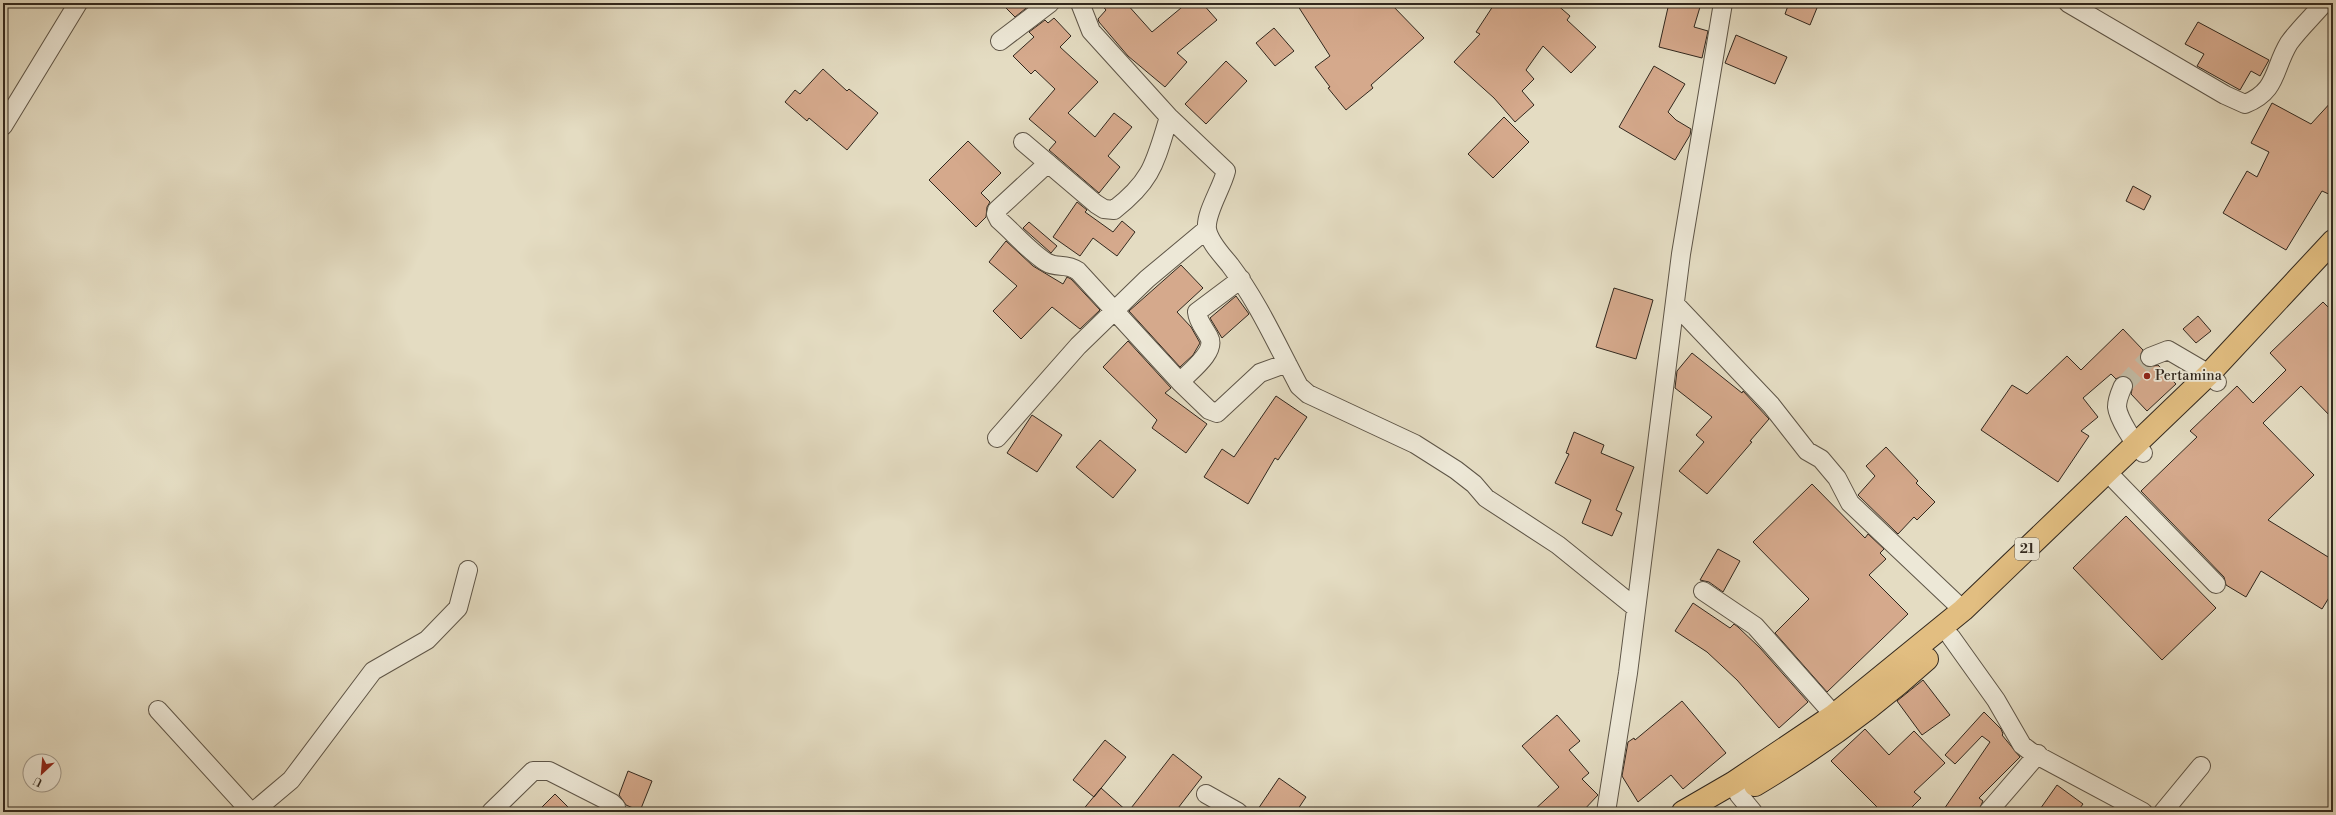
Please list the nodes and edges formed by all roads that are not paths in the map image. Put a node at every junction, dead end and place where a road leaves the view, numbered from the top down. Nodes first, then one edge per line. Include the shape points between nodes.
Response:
1 (78, 3) edge
2 (1050, 3) edge
3 (1080, 3) edge
4 (1723, 3) edge
5 (2068, 3) edge
6 (2324, 3) edge
7 (1000, 41) dead end
8 (1169, 117) junction
9 (3, 126) edge
10 (1023, 142) dead end
11 (1048, 163) junction
12 (1207, 229) junction
13 (2333, 241) edge
14 (2333, 260) edge
15 (1241, 279) junction
16 (1675, 304) junction
17 (1115, 311) junction
18 (2150, 357) tunnel mouth
19 (1287, 363) junction
20 (2213, 378) junction
21 (1180, 382) junction
22 (2123, 386) tunnel mouth
23 (998, 438) dead end
24 (2139, 449) junction
25 (2115, 480) junction
26 (468, 570) dead end
27 (2216, 584) dead end
28 (1703, 591) dead end
29 (1636, 608) junction
30 (1963, 610) junction
31 (1951, 637) junction
32 (158, 710) dead end
33 (1834, 715) junction
34 (2038, 754) junction
35 (2201, 766) dead end
36 (1736, 789) junction
37 (1206, 794) dead end
38 (252, 812) edge
39 (491, 812) edge
40 (616, 812) edge
41 (1238, 812) edge
42 (1606, 812) edge
43 (1683, 812) edge
44 (1708, 812) edge
45 (1753, 812) edge
46 (1988, 812) edge
47 (2143, 812) edge
48 (2163, 812) edge

1 - 9 street
2 - 7 street
3 - 8 street via 1091,31
4 - 16 street
5 - 6 street via 2245,104 2263,95 2274,80 2280,60 2290,43
8 - 11 street via 1153,167 1146,180 1130,198 1114,210 1104,209 1096,204
8 - 12 street via 1226,172 1208,216
10 - 11 street
11 - 17 street via 997,210 997,216 1046,262 1056,266 1067,265 1078,271
12 - 15 street via 1213,242
12 - 17 street via 1146,280
13 - 20 highway, 21
14 - 20 highway, 21
15 - 19 street
15 - 21 street via 1197,312 1211,346
16 - 29 street
16 - 30 street via 1771,405 1807,451 1821,459 1837,478 1850,503
17 - 21 street
17 - 23 street via 1078,346
18 - 20 street via 2168,350
19 - 21 street via 1260,373 1217,413 1209,410
19 - 29 street via 1299,386 1308,394 1415,444 1456,470 1474,484 1486,498 1558,544
20 - 24 highway, 21
22 - 24 street via 2118,397 2117,409
24 - 25 highway, 21
24 - 30 highway, 21
25 - 27 street
25 - 31 highway, 21
26 - 38 street via 458,608 427,640 373,671 291,780
28 - 33 street via 1755,626
29 - 42 street
30 - 33 highway, 21
31 - 34 street via 1996,700 2022,745
31 - 36 highway, 21 via 1887,695 1845,728 1799,759
32 - 38 street
33 - 36 highway, 21
34 - 46 street
34 - 47 street
35 - 48 street
36 - 43 highway, 21
36 - 44 highway, 21
36 - 45 street
37 - 41 street
39 - 40 street via 533,771 541,769 612,803 616,807

